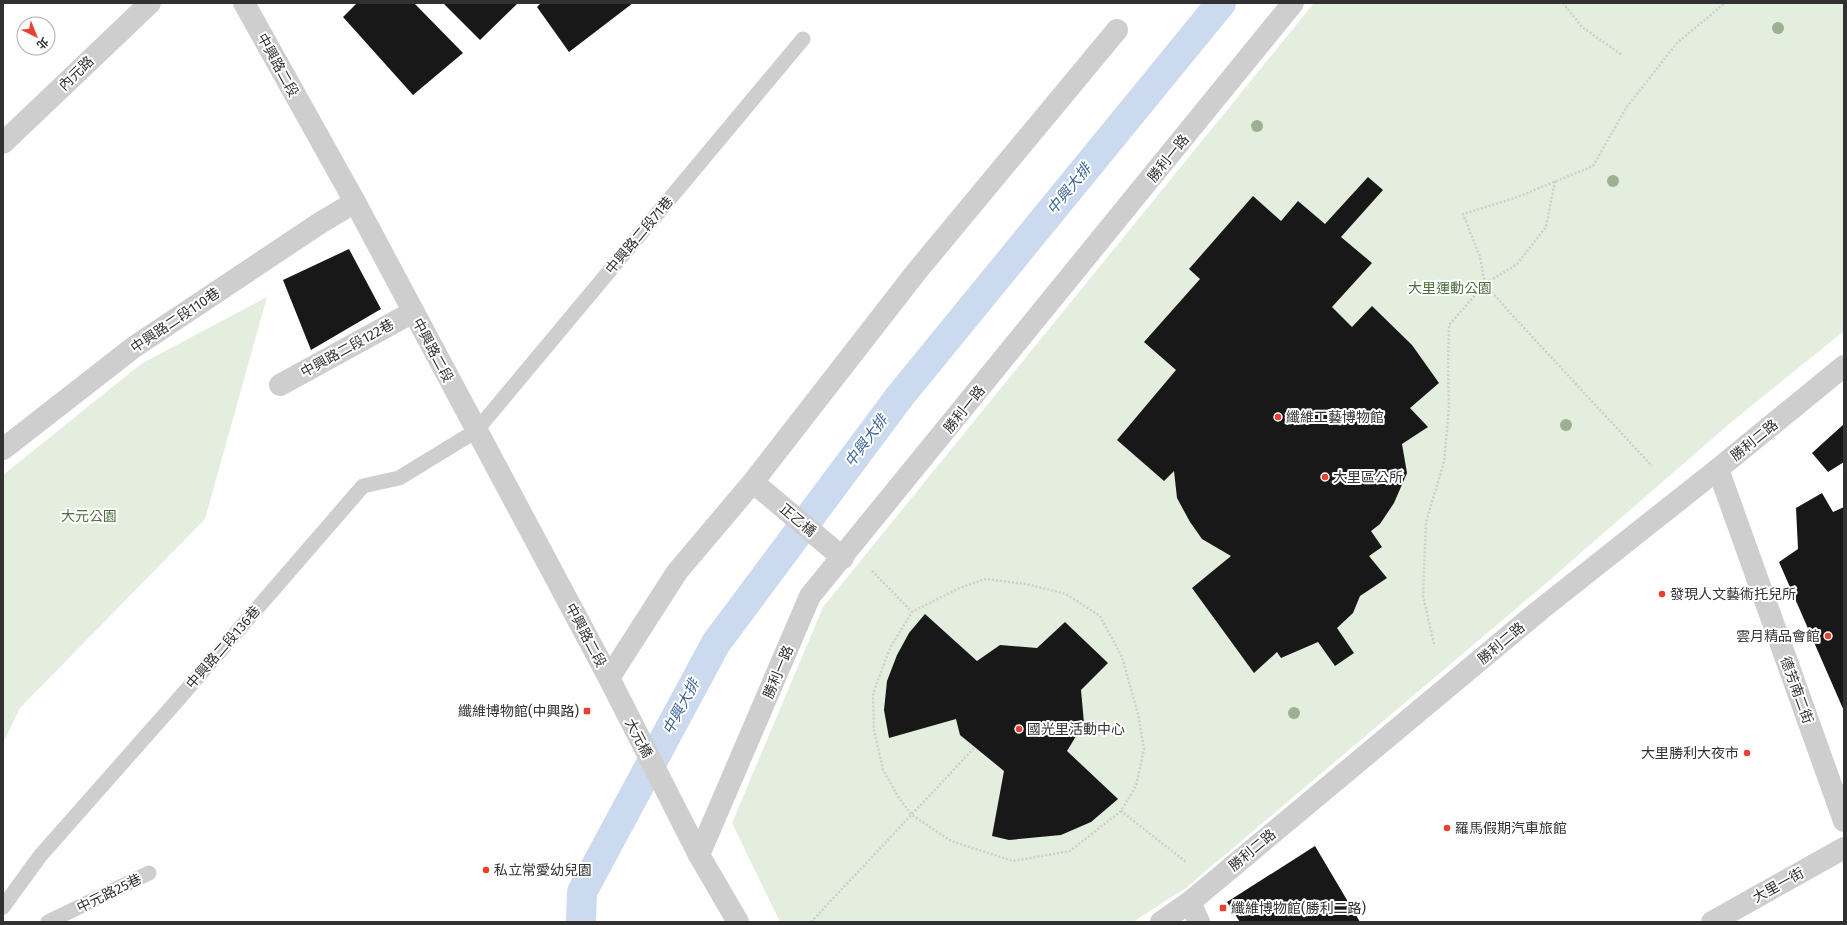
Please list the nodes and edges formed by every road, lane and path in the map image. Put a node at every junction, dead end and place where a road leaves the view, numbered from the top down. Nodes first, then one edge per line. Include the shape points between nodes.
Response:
1 (150, 3) edge
2 (244, 3) edge
3 (1293, 3) edge
4 (1563, 3) edge
5 (1725, 3) edge
6 (1117, 30) dead end
7 (802, 39) dead end
8 (1622, 55) dead end
9 (3, 143) edge
10 (1555, 181) junction
11 (354, 202) junction
12 (1485, 284) junction
13 (413, 312) junction
14 (1844, 366) edge
15 (280, 385) dead end
16 (476, 431) junction
17 (3, 449) edge
18 (1652, 466) dead end
19 (1718, 469) junction
20 (753, 482) junction
21 (843, 558) junction
22 (872, 571) dead end
23 (912, 612) junction
24 (1434, 644) dead end
25 (609, 678) junction
26 (619, 698) joint
27 (975, 747) dead end
28 (1121, 811) junction
29 (912, 815) junction
30 (1844, 821) edge
31 (1844, 848) edge
32 (699, 855) junction
33 (1186, 862) dead end
34 (149, 874) dead end
35 (1190, 902) junction
36 (3, 907) edge
37 (48, 922) edge
38 (738, 922) edge
39 (811, 922) edge
40 (1161, 922) edge
41 (1199, 922) edge
42 (1712, 922) edge

1 - 9 street, 內元路
2 - 11 street, 中興路二段
3 - 21 street, 勝利一路
4 - 8 path via 1582,27
5 - 10 path via 1677,43 1626,108 1593,166
6 - 20 street via 917,271
7 - 16 lane, 中興路二段71巷
10 - 12 path via 1546,227 1517,264
10 - 12 path via 1515,198 1463,214 1480,257
11 - 13 street, 中興路二段
11 - 17 street, 中興路二段110巷 via 134,347
12 - 18 path
12 - 24 path via 1449,325 1449,408 1444,462 1426,522 1423,596
13 - 15 street, 中興路二段122巷
13 - 16 street, 中興路二段
14 - 19 street, 勝利二路
16 - 25 street, 中興路二段
16 - 36 lane, 中興路二段136巷 via 399,478 363,486 40,856
19 - 30 street, 德芳南二街
19 - 35 street, 勝利二路 via 1540,610
20 - 21 street, 正乙橋
20 - 25 street via 677,572
21 - 32 street, 勝利一路 via 810,596
22 - 23 path
23 - 28 path via 985,578 1027,584 1066,594 1100,616 1122,657 1138,714 1144,749 1136,786
23 - 29 path via 891,646 873,693 874,730 883,770
25 - 26 street, 中興路二段
26 - 32 street, 大元橋
27 - 29 path
28 - 29 path via 1070,851 1013,861 951,841
28 - 33 path
29 - 39 path
31 - 42 street, 大里一街
32 - 38 street
34 - 37 lane, 中元路25巷
35 - 40 street, 勝利二路
35 - 41 street

